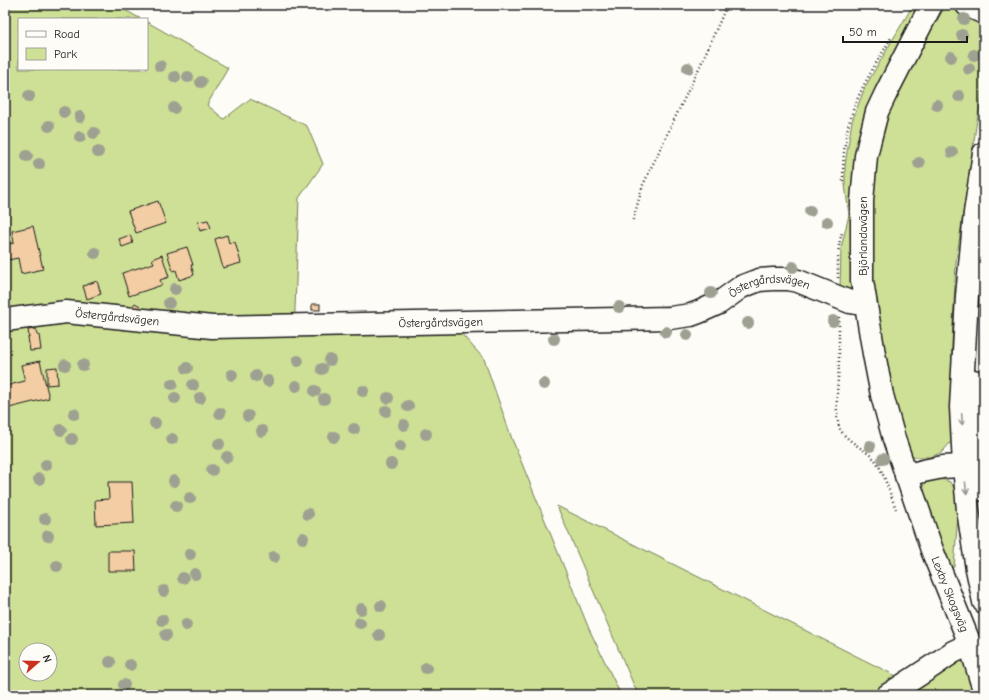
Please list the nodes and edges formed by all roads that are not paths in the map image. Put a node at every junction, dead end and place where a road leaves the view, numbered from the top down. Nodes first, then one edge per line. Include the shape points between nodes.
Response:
1 (931, 5) edge
2 (967, 5) edge
3 (984, 13) edge
4 (984, 153) edge
5 (865, 302) junction
6 (5, 320) edge
7 (972, 465) junction
8 (906, 476) junction
9 (984, 490) edge
10 (984, 602) edge
11 (970, 644) junction
12 (984, 690) edge
13 (888, 695) edge

1 - 5 street, Björlandavägen via 877,112 866,156 862,201 862,281
2 - 3 street
4 - 7 street via 967,296 961,407
5 - 6 street, Östergårdsvägen via 850,302 798,281 773,279 759,280 699,312 670,318 212,327 66,312
5 - 8 street, Björlandavägen via 882,395
7 - 8 street via 943,467
7 - 9 street
7 -> 10 street via 968,510
8 - 11 street, Lexby Skogsväg via 932,550
11 - 12 street
11 - 13 street, Lexby Skogsväg via 953,652

